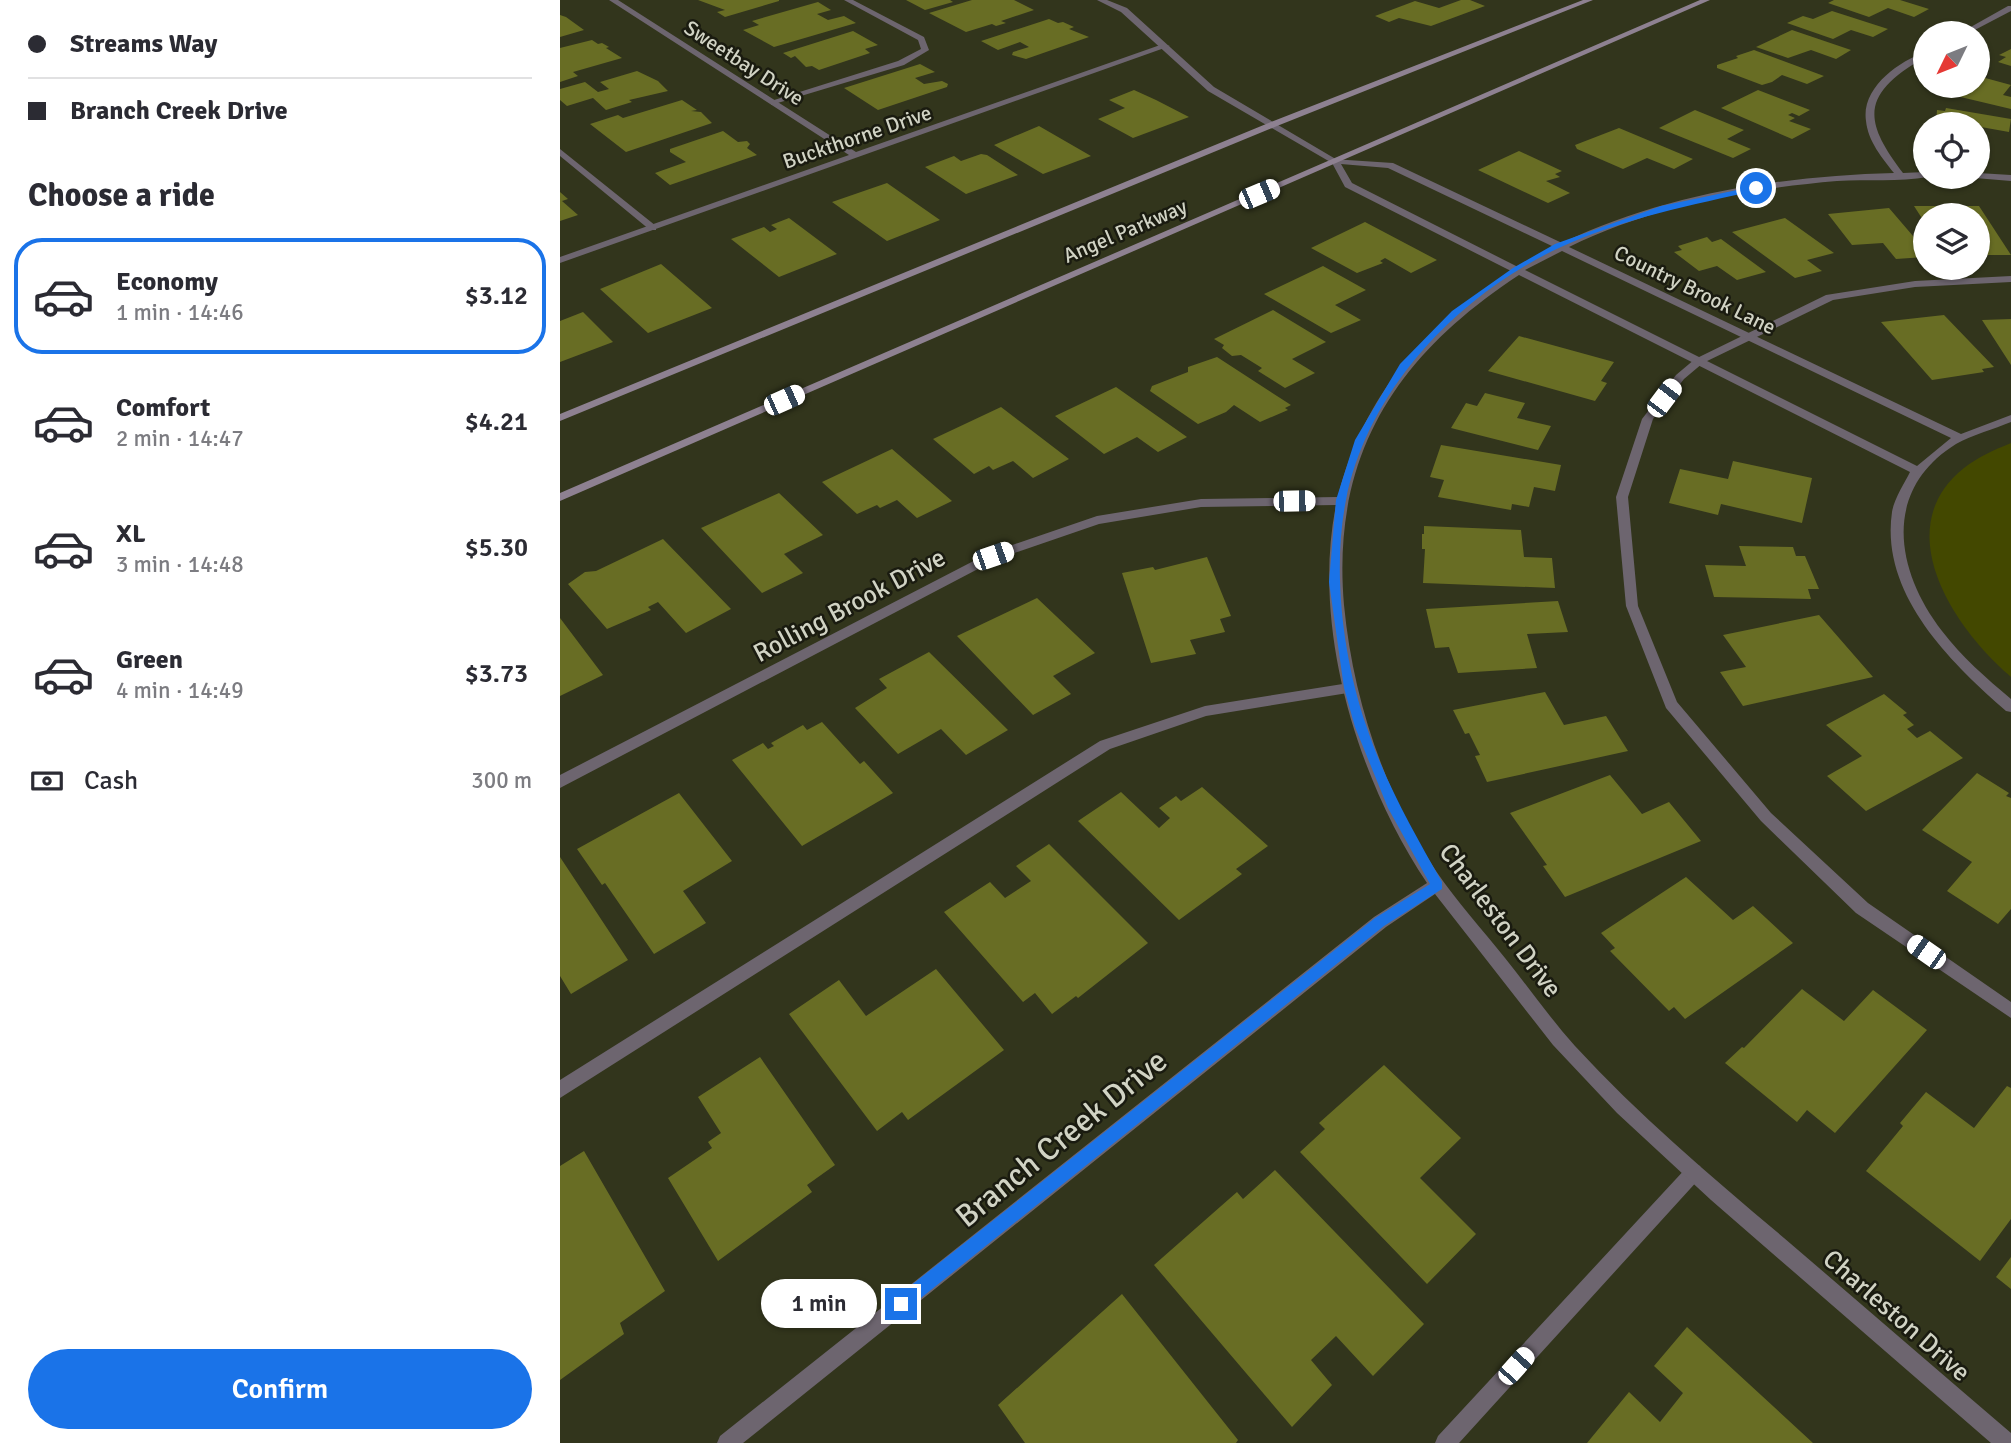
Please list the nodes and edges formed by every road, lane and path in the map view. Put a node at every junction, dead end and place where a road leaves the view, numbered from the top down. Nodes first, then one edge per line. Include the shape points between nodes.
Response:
1 (614, 0) edge
2 (848, 0) edge
3 (1101, 0) edge
4 (1589, 0) edge
5 (1706, 0) edge
6 (2011, 8) edge
7 (1987, 21) edge
8 (1166, 46) junction
9 (1913, 60) edge
10 (774, 103) junction
11 (1274, 124) junction
12 (560, 152) edge
13 (856, 156) junction
14 (1335, 161) junction
15 (1900, 175) junction
16 (1913, 175) edge
17 (1990, 177) edge
18 (2011, 178) edge
19 (653, 228) junction
20 (1558, 246) junction
21 (560, 260) edge
22 (1515, 269) junction
23 (2011, 279) edge
24 (1747, 337) junction
25 (1699, 361) junction
26 (560, 418) edge
27 (2011, 418) edge
28 (1958, 438) junction
29 (1917, 471) junction
30 (560, 497) edge
31 (1341, 500) junction
32 (1349, 688) junction
33 (2011, 707) edge
34 (560, 782) edge
35 (1437, 885) junction
36 (2011, 1011) edge
37 (560, 1090) edge
38 (1694, 1172) junction
39 (727, 1443) edge
40 (1445, 1443) edge
41 (2007, 1443) edge

1 - 10 street, Sweetbay Drive
2 - 10 street via 921,39 925,50 901,63
3 - 8 street, Country Brook Lane via 1124,10
4 - 11 main road, Angel Parkway
5 - 14 main road, Angel Parkway
6 - 7 street
8 - 11 street, Country Brook Lane via 1211,89
8 - 13 street, Buckthorne Drive
9 - 15 street via 1877,88 1868,113 1870,131
10 - 13 street, Sweetbay Drive
11 - 14 street, Country Brook Lane
11 - 26 main road, Angel Parkway
12 - 19 street
13 - 19 street, Buckthorne Drive
14 - 20 street, Country Brook Lane via 1390,165
14 - 22 street, Country Brook Lane via 1348,185
14 - 30 main road, Angel Parkway
15 - 16 street, Charleston Drive
15 - 20 street, Charleston Drive via 1804,181 1732,192 1664,208
17 - 18 street
19 - 21 street, Buckthorne Drive
20 - 22 street, Charleston Drive
20 - 24 street, Country Brook Lane
22 - 25 street, Country Brook Lane
22 - 31 street, Charleston Drive via 1455,312 1403,366 1360,440
23 - 24 street via 1915,284 1830,298
24 - 25 street
24 - 28 street, Country Brook Lane
25 - 29 street, Country Brook Lane
25 - 36 street via 1680,377 1648,419 1622,497 1632,606 1671,704 1766,817 1862,908
27 - 28 street
28 - 29 street
29 - 33 street via 1897,514 1895,540 1901,568 1932,629 1959,661
31 - 32 street, Charleston Drive via 1334,582
31 - 34 street, Rolling Brook Drive via 1201,503 1097,520 993,556
32 - 35 street, Charleston Drive via 1394,808
32 - 37 street via 1205,711 1105,745
35 - 38 street, Charleston Drive via 1579,1063
35 - 39 street, Branch Creek Drive via 1380,922
38 - 40 street
38 - 41 street, Charleston Drive

